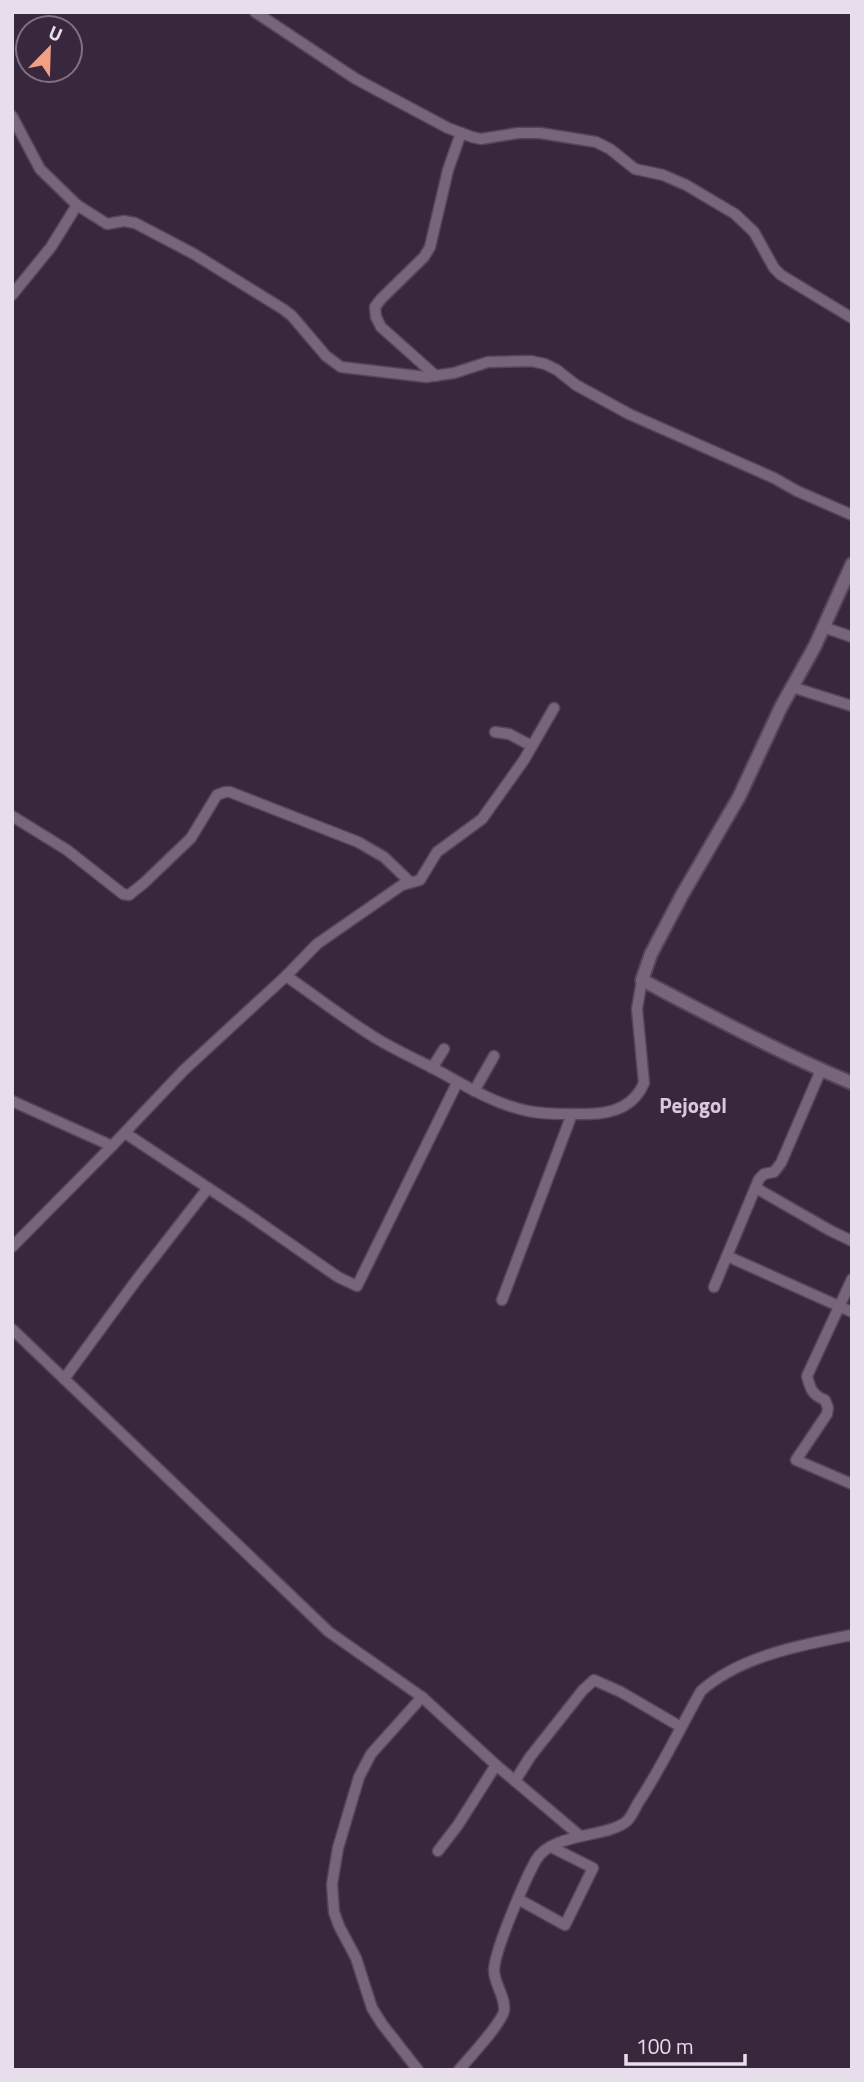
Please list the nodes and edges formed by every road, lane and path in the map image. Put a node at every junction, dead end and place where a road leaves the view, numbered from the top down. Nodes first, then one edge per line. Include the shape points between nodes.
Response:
1 (255, 12) edge
2 (12, 116) edge
3 (461, 133) junction
4 (77, 205) junction
5 (12, 295) edge
6 (852, 318) edge
7 (436, 376) junction
8 (852, 515) edge
9 (852, 564) edge
10 (823, 627) junction
11 (852, 637) edge
12 (792, 687) junction
13 (852, 706) edge
14 (554, 708) dead end
15 (495, 732) dead end
16 (532, 746) junction
17 (12, 816) edge
18 (410, 881) junction
19 (286, 976) junction
20 (642, 980) junction
21 (444, 1049) dead end
22 (494, 1056) dead end
23 (432, 1068) junction
24 (821, 1070) junction
25 (457, 1083) junction
26 (852, 1083) edge
27 (474, 1091) junction
28 (12, 1101) edge
29 (572, 1114) junction
30 (125, 1133) junction
31 (112, 1146) junction
32 (208, 1188) junction
33 (756, 1188) junction
34 (852, 1241) edge
35 (12, 1247) edge
36 (727, 1256) junction
37 (852, 1279) edge
38 (714, 1287) dead end
39 (502, 1300) dead end
40 (839, 1307) junction
41 (852, 1312) edge
42 (12, 1329) edge
43 (64, 1379) junction
44 (852, 1484) edge
45 (852, 1636) edge
46 (422, 1697) junction
47 (681, 1727) junction
48 (496, 1765) junction
49 (515, 1782) junction
50 (579, 1835) junction
51 (551, 1847) junction
52 (438, 1851) dead end
53 (518, 1899) junction
54 (418, 2070) edge
55 (459, 2070) edge

1 - 3 street via 356,79
2 - 4 street via 40,169
3 - 6 street via 481,139 540,133 596,142 635,169 663,175 735,214 754,232 781,275
3 - 7 street via 430,247 375,307 381,327
4 - 5 street via 51,247
4 - 7 street via 107,224 124,221 140,225 194,254 283,309 337,365
7 - 8 street via 488,362 545,364 629,414
9 - 10 street
10 - 11 street
10 - 12 street
12 - 13 street
12 - 20 street via 739,797 651,954
14 - 16 street
15 - 16 street
16 - 18 street via 482,819 441,848 421,878
17 - 18 street via 54,840 129,895 191,838 214,798 225,792 358,842 384,857
18 - 19 street via 317,944
19 - 23 street via 377,1039
19 - 30 street via 184,1070
20 - 24 street
20 - 29 street via 637,1009 644,1083 639,1094 612,1111
21 - 23 street
22 - 27 street
23 - 25 street
24 - 26 street
24 - 33 street via 781,1163 774,1172 760,1177
25 - 27 street
25 - 32 street via 358,1286
27 - 29 street via 525,1111
28 - 31 street
29 - 39 street
30 - 31 street
30 - 32 street
31 - 35 street
32 - 43 street
33 - 34 street
33 - 36 street
36 - 38 street
36 - 40 street
37 - 40 street
40 - 41 street
40 - 44 street via 807,1376 816,1396 825,1400 827,1415 796,1460
42 - 43 street
43 - 46 street via 329,1632
45 - 47 street via 798,1646 732,1670 701,1691
46 - 48 street
46 - 54 street via 371,1754 359,1777 332,1884 334,1912 356,1958 372,2008
47 - 49 street via 594,1680
47 - 50 street via 627,1820
48 - 49 street
48 - 52 street
49 - 50 street
50 - 51 street
51 - 53 street via 540,1853
51 - 53 street via 593,1868 565,1925
53 - 55 street via 494,1970 503,2013

